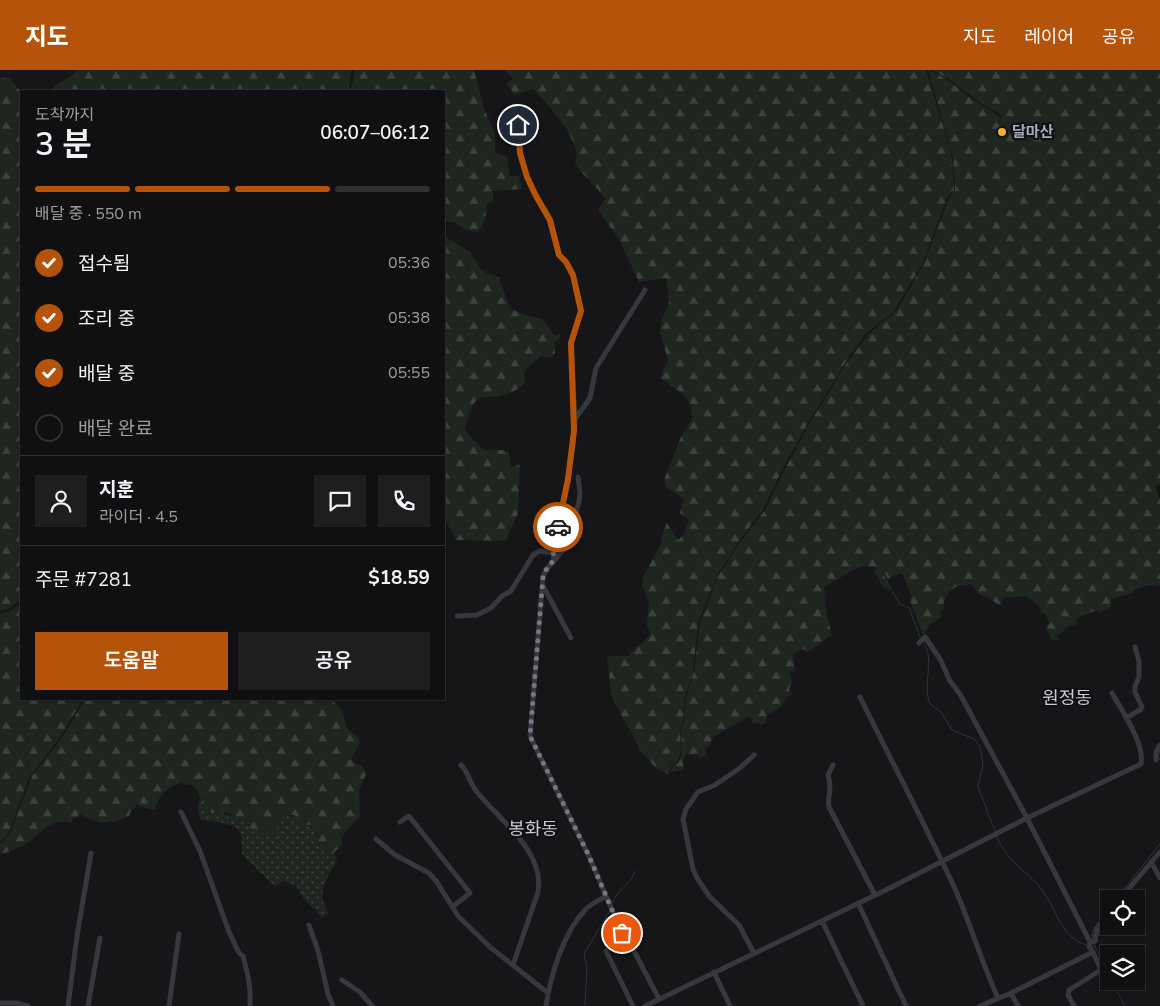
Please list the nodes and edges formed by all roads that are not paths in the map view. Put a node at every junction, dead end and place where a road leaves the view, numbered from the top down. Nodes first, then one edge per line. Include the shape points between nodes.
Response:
1 (516, 106) dead end
2 (645, 290) dead end
3 (575, 419) junction
4 (578, 477) dead end
5 (553, 553) junction
6 (552, 562) junction
7 (543, 586) junction
8 (457, 616) dead end
9 (571, 638) dead end
10 (919, 643) dead end
11 (1135, 647) dead end
12 (1112, 693) dead end
13 (860, 697) dead end
14 (1126, 718) junction
15 (1160, 745) edge
16 (754, 756) dead end
17 (1156, 760) dead end
18 (833, 765) dead end
19 (461, 766) dead end
20 (181, 812) dead end
21 (1027, 818) junction
22 (400, 822) dead end
23 (376, 839) dead end
24 (1160, 852) edge
25 (92, 853) dead end
26 (942, 862) junction
27 (1151, 862) junction
28 (1160, 878) edge
29 (1128, 890) edge
30 (875, 895) junction
31 (606, 896) junction
32 (858, 903) junction
33 (452, 907) junction
34 (822, 921) junction
35 (1100, 924) edge
36 (309, 925) dead end
37 (179, 934) dead end
38 (100, 938) dead end
39 (1092, 945) junction
40 (606, 951) dead end
41 (754, 953) junction
42 (513, 965) junction
43 (714, 972) junction
44 (342, 980) dead end
45 (548, 993) junction
46 (1011, 993) junction
47 (998, 998) junction
48 (659, 1000) junction
49 (0, 1003) edge
50 (28, 1006) edge
51 (68, 1006) edge
52 (88, 1006) edge
53 (169, 1006) edge
54 (250, 1006) edge
55 (333, 1006) edge
56 (372, 1006) edge
57 (546, 1006) edge
58 (633, 1006) edge
59 (645, 1006) edge
60 (730, 1006) edge
61 (863, 1006) edge
62 (906, 1006) edge
63 (980, 1006) edge
64 (1018, 1006) edge
65 (1074, 1006) edge

1 - 3 street via 520,153 527,177 550,220 559,255 573,275 581,311 571,343
2 - 3 street via 596,368 590,398
3 - 5 street via 568,479
4 - 6 street via 579,502 565,548
5 - 6 street
5 - 8 street via 540,551 533,555 511,591 491,608 477,615
6 - 7 street via 546,570
7 - 9 street
7 - 31 street via 530,736
10 - 21 street via 925,638 940,659
11 - 14 street via 1139,677 1135,692 1142,707
12 - 14 street
13 - 26 street
14 - 21 street via 1141,748 1141,764
15 - 17 street
16 - 41 street via 715,785 698,792 683,819 697,878 709,896 739,925
18 - 30 street via 828,776 832,785 829,807
19 - 42 street via 474,788 534,860 538,892
20 - 54 street via 200,851 228,932 243,956 250,982
21 - 26 street
21 - 39 street
22 - 33 street via 409,816 470,893
23 - 33 street via 395,855 429,873
24 - 27 street
25 - 51 street
26 - 30 street
26 - 47 street via 969,921
27 - 28 street
27 - 29 street
30 - 32 street
31 - 45 street via 587,908 576,921 555,966
31 - 48 street
32 - 34 street
32 - 62 street
33 - 42 street via 490,947
34 - 41 street
34 - 61 street
35 - 39 street
36 - 55 street
37 - 53 street
38 - 52 street
39 - 46 street
39 - 65 street via 1101,970 1069,990
40 - 58 street
41 - 43 street
42 - 45 street
43 - 48 street
43 - 60 street
44 - 56 street via 360,992
45 - 57 street
46 - 47 street
46 - 64 street
47 - 63 street
48 - 59 street
49 - 50 street

